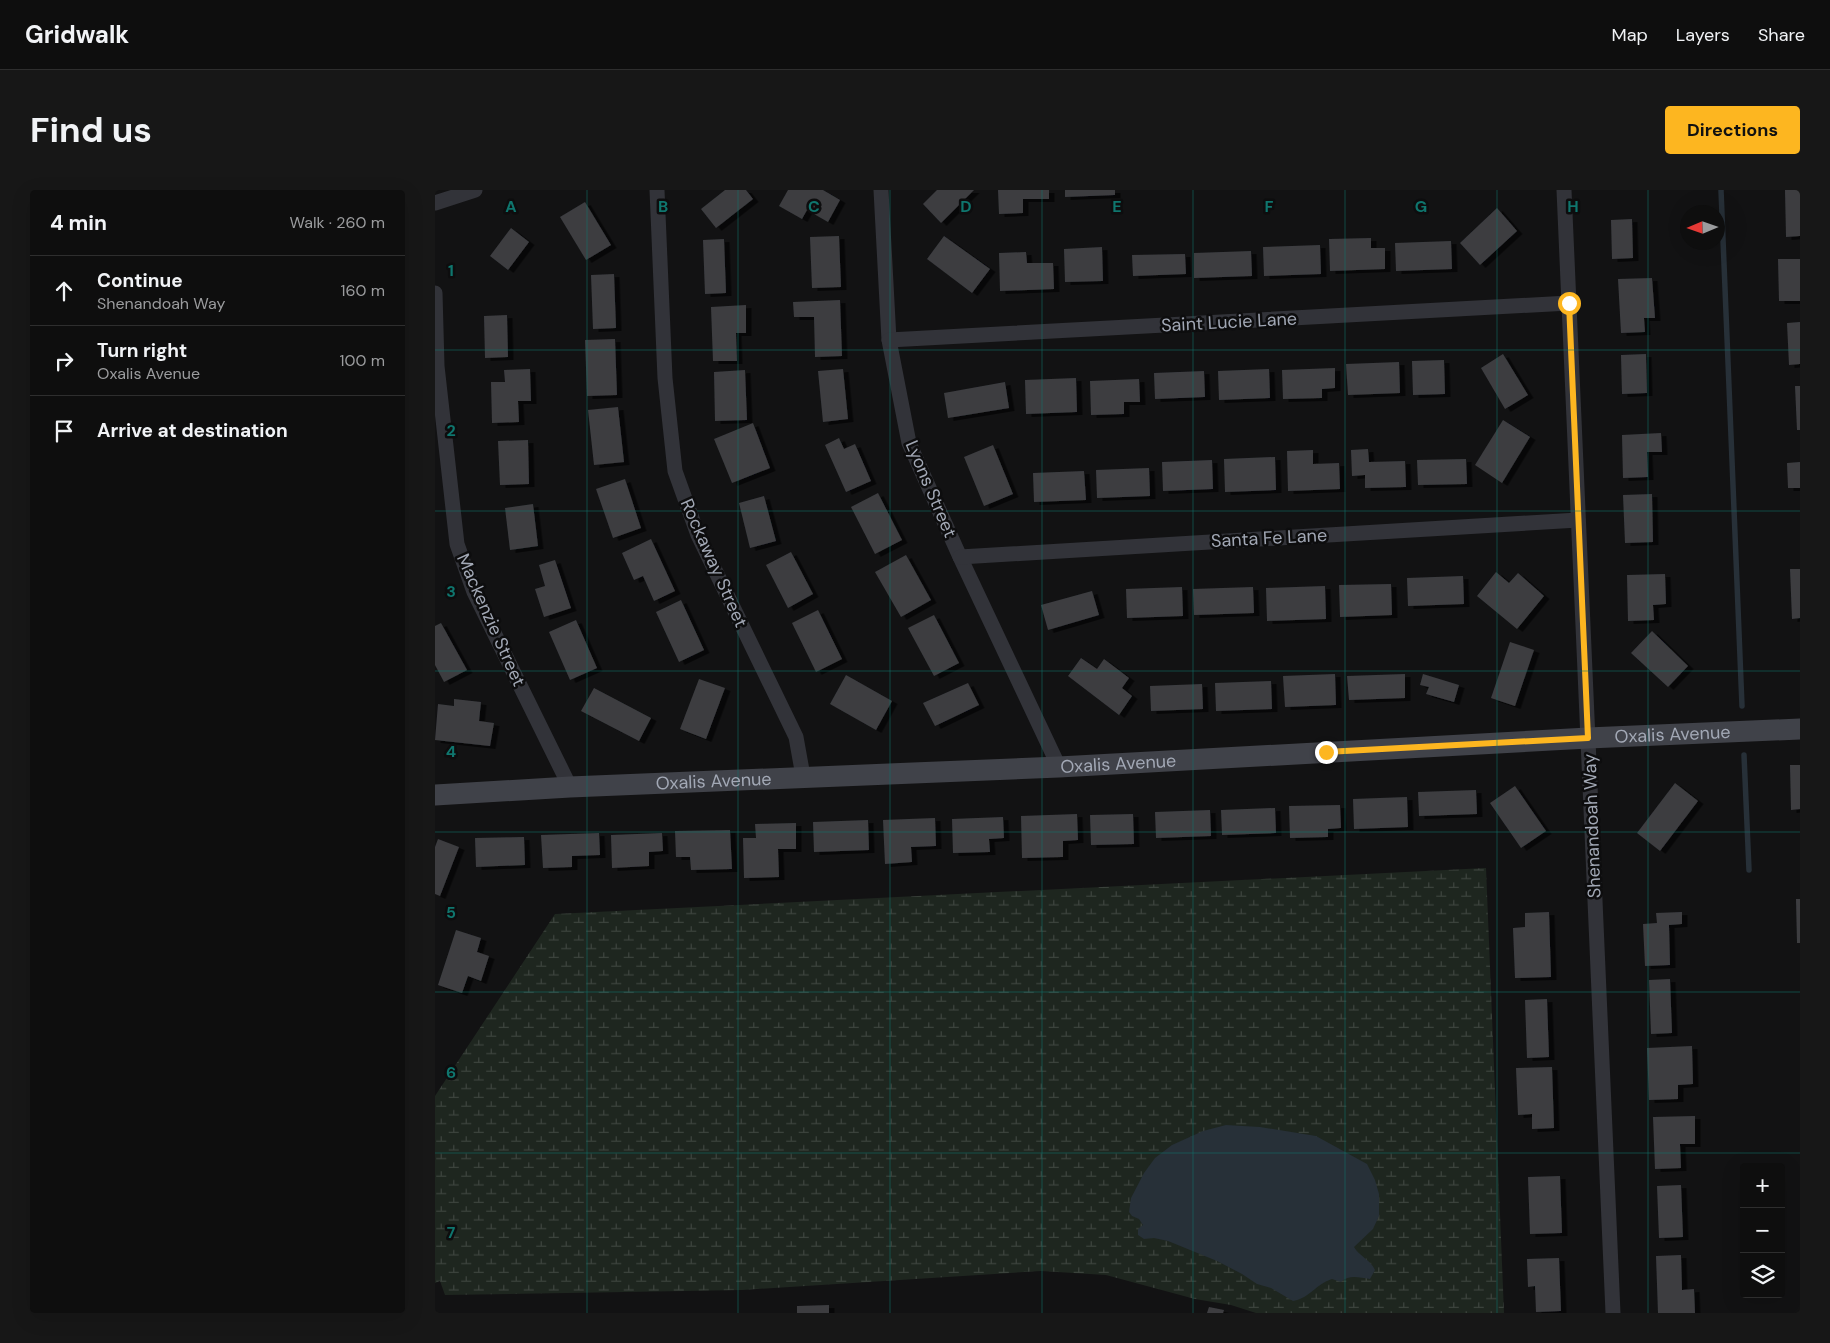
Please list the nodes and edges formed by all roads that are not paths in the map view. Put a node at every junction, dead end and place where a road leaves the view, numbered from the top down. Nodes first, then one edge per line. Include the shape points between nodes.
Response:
1 (475, 190) edge
2 (657, 190) edge
3 (881, 190) edge
4 (1564, 190) edge
5 (435, 203) edge
6 (435, 293) edge
7 (1569, 303) junction
8 (889, 340) junction
9 (1578, 520) junction
10 (960, 556) junction
11 (1800, 730) edge
12 (1588, 738) junction
13 (1059, 767) junction
14 (803, 776) junction
15 (570, 787) junction
16 (435, 795) edge
17 (1613, 1313) edge

1 - 5 street
2 - 14 street, Rockaway Street via 665,378 675,471 698,535 795,737
3 - 8 street, Lyons Street
4 - 7 street, Shenandoah Way
6 - 15 street, Mackenzie Street via 437,366 457,544 475,592
7 - 8 street, Saint Lucie Lane
7 - 9 street, Shenandoah Way
8 - 10 street, Lyons Street via 909,443
9 - 10 street, Santa Fe Lane
9 - 12 street, Shenandoah Way
10 - 13 street, Lyons Street
11 - 12 street, Oxalis Avenue
12 - 13 street, Oxalis Avenue
12 - 17 street, Shenandoah Way
13 - 14 street, Oxalis Avenue
14 - 15 street, Oxalis Avenue
15 - 16 street, Oxalis Avenue

